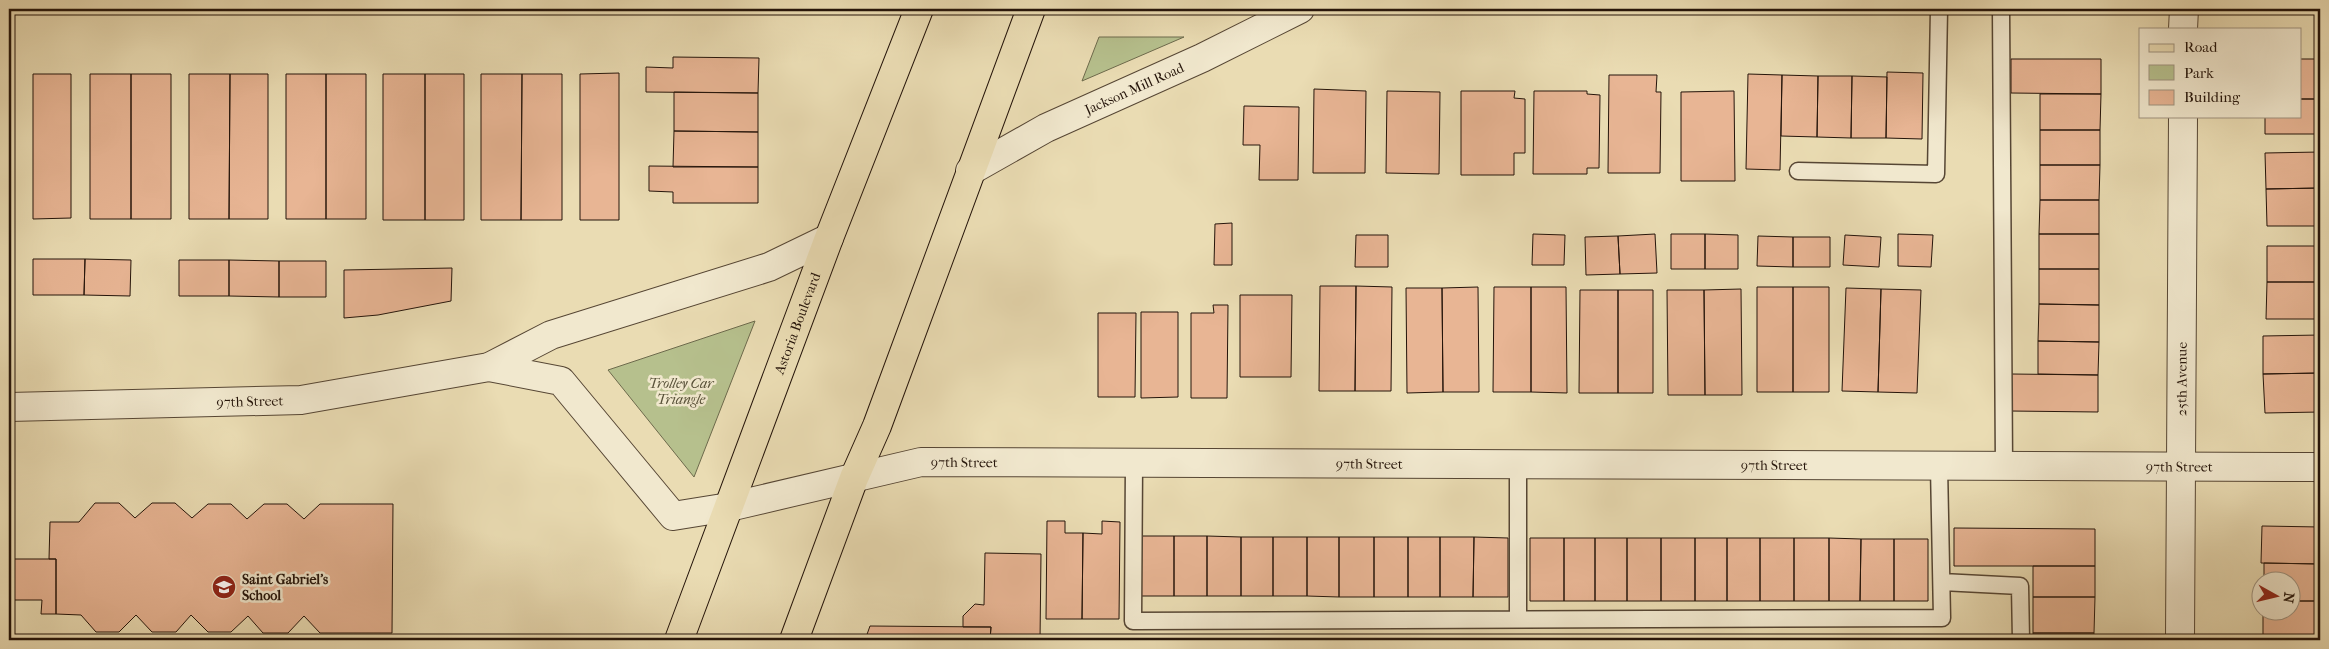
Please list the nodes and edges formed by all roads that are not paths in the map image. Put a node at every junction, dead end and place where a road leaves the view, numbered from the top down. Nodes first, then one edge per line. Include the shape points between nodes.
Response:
1 (919, 9) edge
2 (1031, 9) edge
3 (1300, 9) edge
4 (1939, 9) edge
5 (2002, 9) edge
6 (2184, 9) edge
7 (2183, 28) edge
8 (2183, 118) edge
9 (970, 170) junction
10 (1798, 171) dead end
11 (829, 238) junction
12 (489, 367) junction
13 (9, 408) edge
14 (1134, 463) junction
15 (1518, 465) junction
16 (1939, 466) junction
17 (2004, 466) junction
18 (2181, 466) junction
19 (2320, 467) edge
20 (854, 478) junction
21 (729, 507) junction
22 (1942, 582) junction
23 (1518, 619) junction
24 (679, 640) edge
25 (794, 640) edge
26 (2021, 640) edge
27 (2180, 640) edge

1 - 11 main road, Astoria Boulevard
2 - 9 main road
3 - 9 street, Jackson Mill Road via 1202,58 1046,128
4 - 10 lane via 1936,174
5 - 17 lane
6 - 7 street
8 - 18 street, 25th Avenue
9 - 20 main road via 877,426
11 - 12 street, 97th Street via 768,267 552,335
11 - 21 main road, Astoria Boulevard
12 - 13 street, 97th Street via 301,400
12 - 21 street, 97th Street via 561,381 673,516
14 - 15 street, 97th Street
14 - 20 street, 97th Street via 921,462
14 - 23 lane via 1133,621
15 - 16 street, 97th Street
15 - 23 lane
16 - 17 street, 97th Street
16 - 22 lane
17 - 18 street, 97th Street
18 - 19 street, 97th Street
18 - 27 street, 25th Avenue
20 - 21 street, 97th Street
20 - 25 main road
21 - 24 main road, Astoria Boulevard
22 - 23 lane via 1942,618
22 - 26 lane via 2020,586

